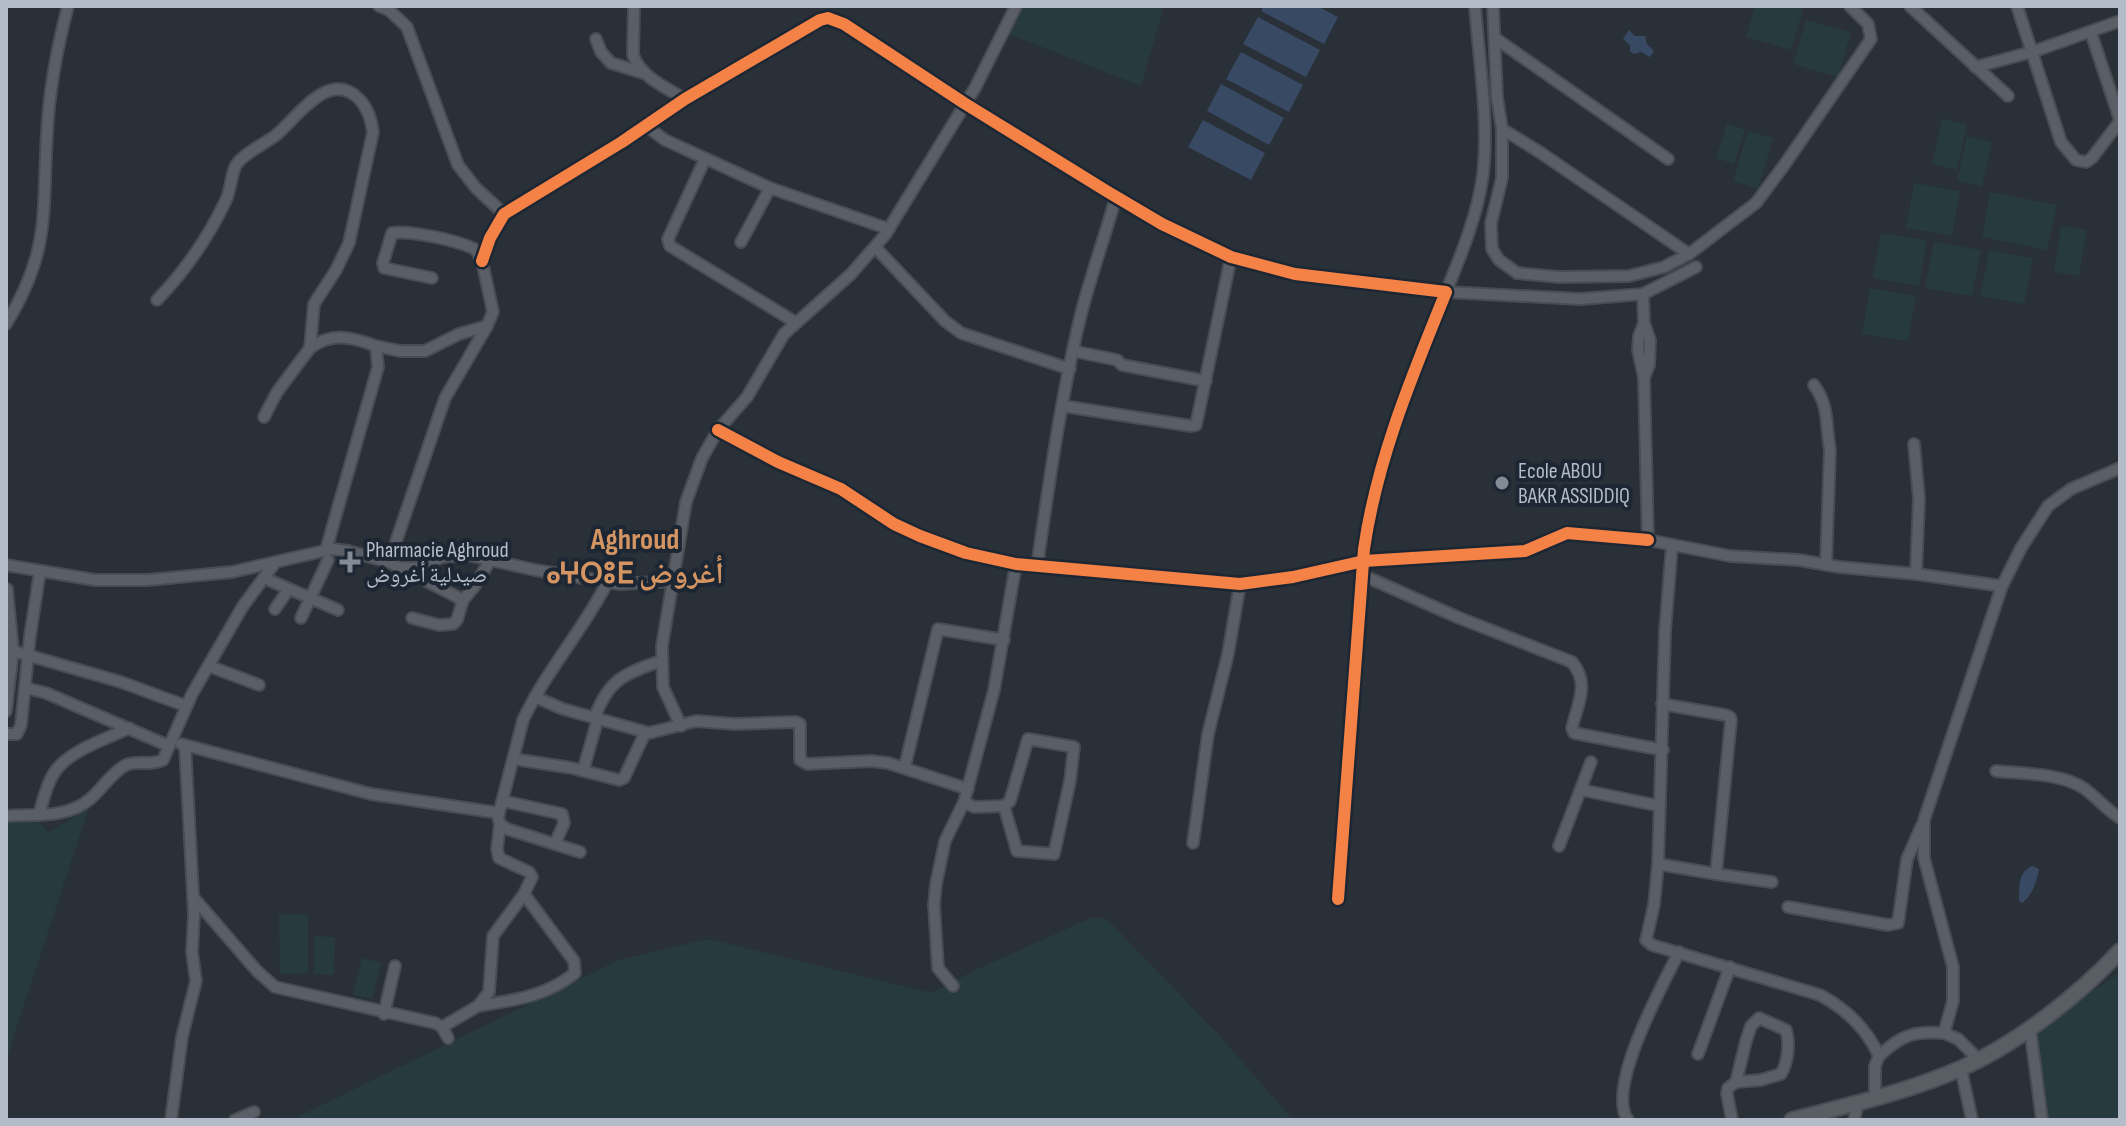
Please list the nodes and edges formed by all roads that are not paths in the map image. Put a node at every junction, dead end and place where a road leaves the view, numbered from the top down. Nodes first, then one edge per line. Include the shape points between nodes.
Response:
1 (68, 6) edge
2 (379, 6) edge
3 (634, 6) edge
4 (1016, 6) edge
5 (1475, 6) edge
6 (1493, 6) edge
7 (1850, 6) edge
8 (1910, 6) edge
9 (1921, 6) edge
10 (2017, 6) edge
11 (1926, 21) junction
12 (2120, 21) edge
13 (2091, 33) junction
14 (1495, 38) junction
15 (596, 39) dead end
16 (2032, 52) junction
17 (1975, 67) junction
18 (643, 73) junction
19 (2008, 96) dead end
20 (685, 99) junction
21 (964, 103) junction
22 (2120, 120) edge
23 (645, 125) junction
24 (1502, 129) junction
25 (705, 159) junction
26 (1668, 159) dead end
27 (770, 188) junction
28 (1116, 197) junction
29 (504, 214) junction
30 (889, 229) junction
31 (741, 242) dead end
32 (875, 247) junction
33 (1689, 254) junction
34 (1231, 257) junction
35 (482, 261) junction
36 (1696, 267) dead end
37 (432, 278) dead end
38 (1446, 292) junction
39 (1643, 294) junction
40 (157, 300) dead end
41 (795, 322) junction
42 (6, 324) edge
43 (487, 326) junction
44 (376, 346) junction
45 (310, 348) junction
46 (1073, 351) junction
47 (1070, 369) junction
48 (1206, 381) junction
49 (1814, 385) dead end
50 (1063, 406) junction
51 (264, 417) dead end
52 (718, 430) junction
53 (1914, 444) dead end
54 (2120, 468) edge
55 (1648, 540) junction
56 (1672, 545) junction
57 (327, 555) junction
58 (491, 559) junction
59 (1364, 561) junction
60 (274, 564) junction
61 (394, 564) junction
62 (1016, 564) junction
63 (6, 565) edge
64 (1826, 565) junction
65 (1037, 567) junction
66 (40, 571) junction
67 (1916, 574) junction
68 (1362, 575) junction
69 (264, 578) junction
70 (674, 581) junction
71 (607, 583) junction
72 (1240, 584) junction
73 (2002, 586) junction
74 (7, 589) edge
75 (288, 590) junction
76 (311, 599) junction
77 (463, 600) junction
78 (275, 609) dead end
79 (338, 610) dead end
80 (301, 618) dead end
81 (412, 618) dead end
82 (1004, 640) junction
83 (13, 651) junction
84 (28, 656) junction
85 (661, 661) junction
86 (209, 666) junction
87 (259, 685) dead end
88 (26, 688) junction
89 (535, 697) junction
90 (1662, 704) junction
91 (186, 706) junction
92 (6, 711) edge
93 (596, 718) junction
94 (681, 726) junction
95 (129, 728) junction
96 (645, 733) junction
97 (6, 734) edge
98 (170, 744) junction
99 (185, 745) junction
100 (1663, 750) junction
101 (514, 759) junction
102 (1591, 762) dead end
103 (905, 766) junction
104 (583, 771) junction
105 (1996, 771) dead end
106 (968, 789) junction
107 (1582, 790) junction
108 (503, 801) junction
109 (964, 802) junction
110 (1004, 806) junction
111 (1660, 806) junction
112 (39, 815) junction
113 (6, 816) edge
114 (2120, 818) edge
115 (500, 819) junction
116 (1924, 820) junction
117 (1193, 843) dead end
118 (555, 844) junction
119 (1559, 846) dead end
120 (580, 852) dead end
121 (1658, 864) junction
122 (1716, 874) junction
123 (1772, 882) dead end
124 (524, 894) junction
125 (193, 897) junction
126 (1338, 899) dead end
127 (1788, 907) dead end
128 (2120, 951) edge
129 (1679, 952) junction
130 (395, 966) dead end
131 (1730, 967) junction
132 (953, 986) dead end
133 (478, 1006) junction
134 (384, 1014) junction
135 (442, 1027) junction
136 (2030, 1028) junction
137 (1944, 1033) junction
138 (448, 1038) dead end
139 (1698, 1054) dead end
140 (1879, 1056) junction
141 (1979, 1060) junction
142 (1961, 1069) junction
143 (1736, 1082) junction
144 (1875, 1098) junction
145 (1858, 1103) junction
146 (254, 1112) dead end
147 (171, 1120) edge
148 (235, 1120) edge
149 (1628, 1120) edge
150 (1732, 1120) edge
151 (1792, 1120) edge
152 (1854, 1120) edge
153 (1972, 1120) edge
154 (2042, 1120) edge

1 - 42 street via 52,77 42,238 34,270
2 - 29 street via 407,27 458,165
3 - 18 street via 633,55
4 - 21 street
5 - 38 street via 1483,173
6 - 14 street
7 - 33 street via 1868,24 1871,39 1756,203
8 - 11 street
9 - 11 street
10 - 16 street
11 - 17 street
12 - 13 street
13 - 16 street
13 - 22 street
14 - 24 street
14 - 26 street
15 - 18 street via 611,63
16 - 17 street
16 - 22 street via 2061,142 2076,160 2092,158
17 - 19 street
18 - 20 street
20 - 21 street via 828,18
20 - 23 street
21 - 28 street
21 - 30 street
23 - 25 street
23 - 29 street
24 - 33 street
24 - 33 street via 1502,178 1490,242 1499,260 1517,273 1629,276
25 - 27 street
25 - 41 street via 668,239 670,246
27 - 30 street
27 - 31 street
28 - 34 street
28 - 46 street
29 - 35 street
30 - 32 street
32 - 41 street
32 - 47 street via 961,333
34 - 38 street via 1295,274
34 - 48 street
35 - 37 street via 472,247 392,233 384,268
35 - 43 street via 493,312
36 - 39 street
38 - 39 street via 1580,299
38 - 59 street via 1396,418 1371,503
39 - 55 street via 1650,347 1644,378
40 - 45 street via 206,236 229,193 237,163 278,134 314,98 337,88 346,90 364,105 373,132 349,243 314,304
41 - 52 street via 747,397
43 - 44 street via 425,351
43 - 61 street via 450,385 402,517
44 - 45 street via 351,337 322,340
44 - 57 street via 375,382
45 - 51 street
46 - 47 street
46 - 48 street
47 - 50 street
48 - 50 street via 1198,421 1191,426
49 - 64 street via 1827,411 1830,449
50 - 65 street
52 - 62 street via 841,489 920,536
52 - 70 street via 686,502
53 - 67 street via 1919,499
54 - 73 street via 2071,489 2048,506
55 - 56 street
55 - 59 street via 1567,533 1525,551
56 - 64 street
56 - 90 street
57 - 60 street
57 - 61 street via 348,551
57 - 76 street
58 - 61 street via 449,555 419,567
58 - 71 street
58 - 77 street
59 - 68 street
59 - 72 street
60 - 66 street via 148,580 95,580
60 - 69 street
61 - 77 street
62 - 65 street
62 - 82 street
63 - 66 street
64 - 67 street
65 - 72 street
66 - 84 street
67 - 73 street
68 - 100 street via 1572,662 1581,673 1582,687 1574,733
68 - 126 street
69 - 75 street
69 - 86 street
70 - 71 street
70 - 85 street
71 - 89 street
72 - 117 street via 1208,734
73 - 116 street
74 - 83 street
75 - 76 street
75 - 78 street
76 - 79 street
76 - 80 street
77 - 81 street via 453,624
82 - 103 street via 938,629
82 - 106 street
83 - 84 street
83 - 92 street
84 - 88 street
84 - 91 street
85 - 93 street via 610,686
85 - 94 street via 663,687
86 - 87 street
86 - 91 street
88 - 95 street
88 - 97 street via 19,732
89 - 93 street
89 - 101 street
90 - 100 street
90 - 122 street via 1730,717
91 - 98 street
93 - 96 street
93 - 104 street
94 - 96 street
94 - 103 street via 696,721 796,722 802,763 871,761
95 - 98 street
95 - 112 street via 88,747 54,772
96 - 104 street via 624,778
98 - 99 street
98 - 112 street via 161,762 123,767 79,807
99 - 115 street via 357,791
99 - 125 street
100 - 111 street
101 - 104 street
101 - 108 street
102 - 107 street
103 - 106 street
105 - 114 street via 2057,778 2083,788
106 - 109 street
107 - 111 street
107 - 119 street
108 - 115 street
108 - 118 street via 562,814
109 - 110 street
109 - 132 street via 945,841 934,899 938,968
110 - 110 street via 1028,739 1074,747 1054,854 1017,851
111 - 121 street
112 - 113 street
115 - 118 street via 507,829
115 - 124 street via 499,858 532,875
116 - 127 street via 1907,859 1898,923
116 - 137 street via 1924,858 1954,975
118 - 120 street
121 - 122 street
121 - 129 street via 1646,940
122 - 123 street
124 - 133 street via 493,936 491,983
124 - 133 street via 574,961 575,973 538,996
125 - 134 street via 275,987
125 - 147 street via 196,981
128 - 136 street
129 - 131 street
129 - 149 street via 1634,1044 1622,1103
130 - 134 street
131 - 139 street
131 - 140 street via 1838,1005 1853,1017
133 - 135 street
134 - 135 street
135 - 138 street
136 - 141 street
136 - 154 street
137 - 140 street via 1911,1034
137 - 141 street
140 - 144 street
141 - 142 street
142 - 144 street
142 - 153 street
143 - 143 street via 1755,1019 1786,1030 1781,1074
143 - 150 street via 1727,1094
144 - 145 street
145 - 151 street
145 - 152 street
146 - 148 street

